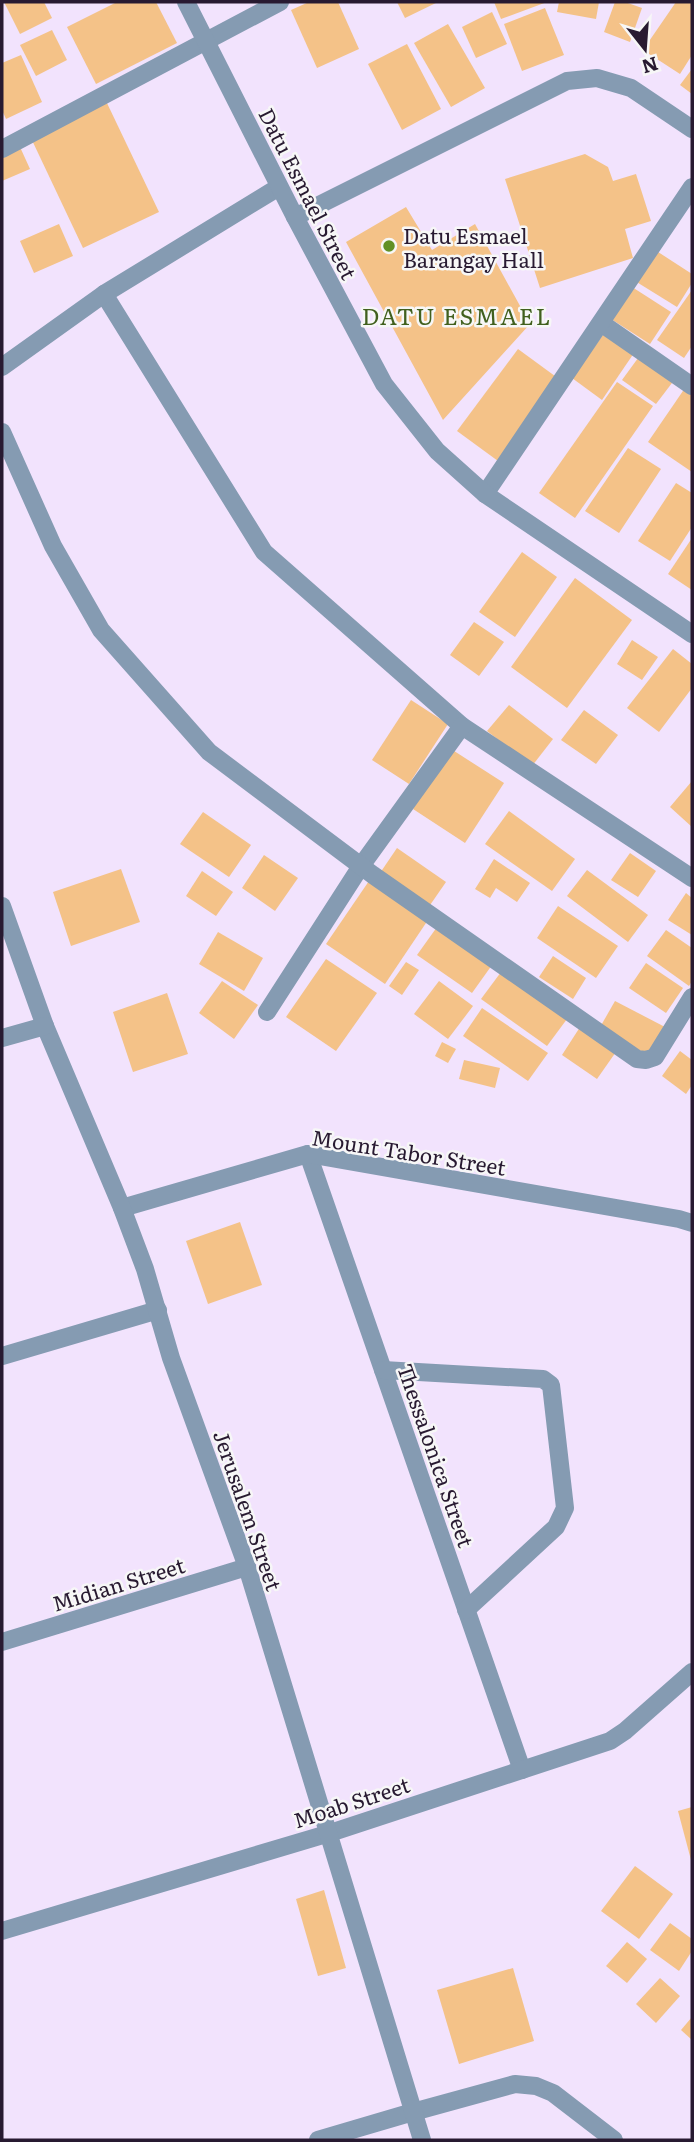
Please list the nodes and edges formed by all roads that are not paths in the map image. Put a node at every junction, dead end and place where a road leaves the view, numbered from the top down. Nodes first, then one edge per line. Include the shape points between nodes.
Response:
1 (186, 2) edge
2 (279, 2) edge
3 (206, 42) junction
4 (692, 129) edge
5 (2, 149) edge
6 (279, 187) junction
7 (692, 187) edge
8 (295, 217) junction
9 (104, 294) junction
10 (601, 323) junction
11 (2, 367) edge
12 (692, 386) edge
13 (2, 432) edge
14 (485, 494) junction
15 (692, 634) edge
16 (462, 726) junction
17 (361, 866) junction
18 (692, 878) edge
19 (2, 906) edge
20 (692, 997) edge
21 (267, 1012) dead end
22 (46, 1026) junction
23 (2, 1038) edge
24 (308, 1154) junction
25 (122, 1208) junction
26 (692, 1223) edge
27 (158, 1310) junction
28 (2, 1356) edge
29 (383, 1370) junction
30 (247, 1567) junction
31 (466, 1610) junction
32 (2, 1642) edge
33 (692, 1672) edge
34 (522, 1770) junction
35 (330, 1833) junction
36 (2, 1931) edge
37 (413, 2112) junction
38 (318, 2140) edge
39 (422, 2140) edge
40 (614, 2140) edge

1 - 3 street, Datu Esmael Street
2 - 3 street
3 - 5 street
3 - 6 street, Datu Esmael Street
4 - 8 street via 631,88 597,78 567,81
6 - 8 street, Datu Esmael Street
6 - 9 street
7 - 10 street
8 - 14 street, Datu Esmael Street via 384,384 437,450
9 - 11 street
9 - 16 street via 264,552
10 - 12 street
10 - 14 street
13 - 17 street via 53,546 102,630 209,752
14 - 15 street, Datu Esmael Street
16 - 17 street
16 - 18 street
17 - 20 street via 637,1059 655,1057
17 - 21 street
19 - 22 street, Jerusalem Street
22 - 23 street
22 - 25 street, Jerusalem Street
24 - 25 street, Mount Tabor Street
24 - 26 street, Mount Tabor Street
24 - 29 street, Thessalonica Street
25 - 27 street, Jerusalem Street
27 - 28 street
27 - 30 street, Jerusalem Street
29 - 31 street, Thessalonica Street
29 - 31 street via 543,1379 551,1385 565,1508 562,1517
30 - 32 street, Midian Street
30 - 35 street, Jerusalem Street
31 - 34 street, Thessalonica Street
33 - 34 street, Moab Street via 610,1741
34 - 35 street, Moab Street
35 - 36 street, Moab Street
35 - 37 street, Jerusalem Street
37 - 38 street
37 - 39 street, Jerusalem Street
37 - 40 street via 515,2084 536,2086 553,2093

